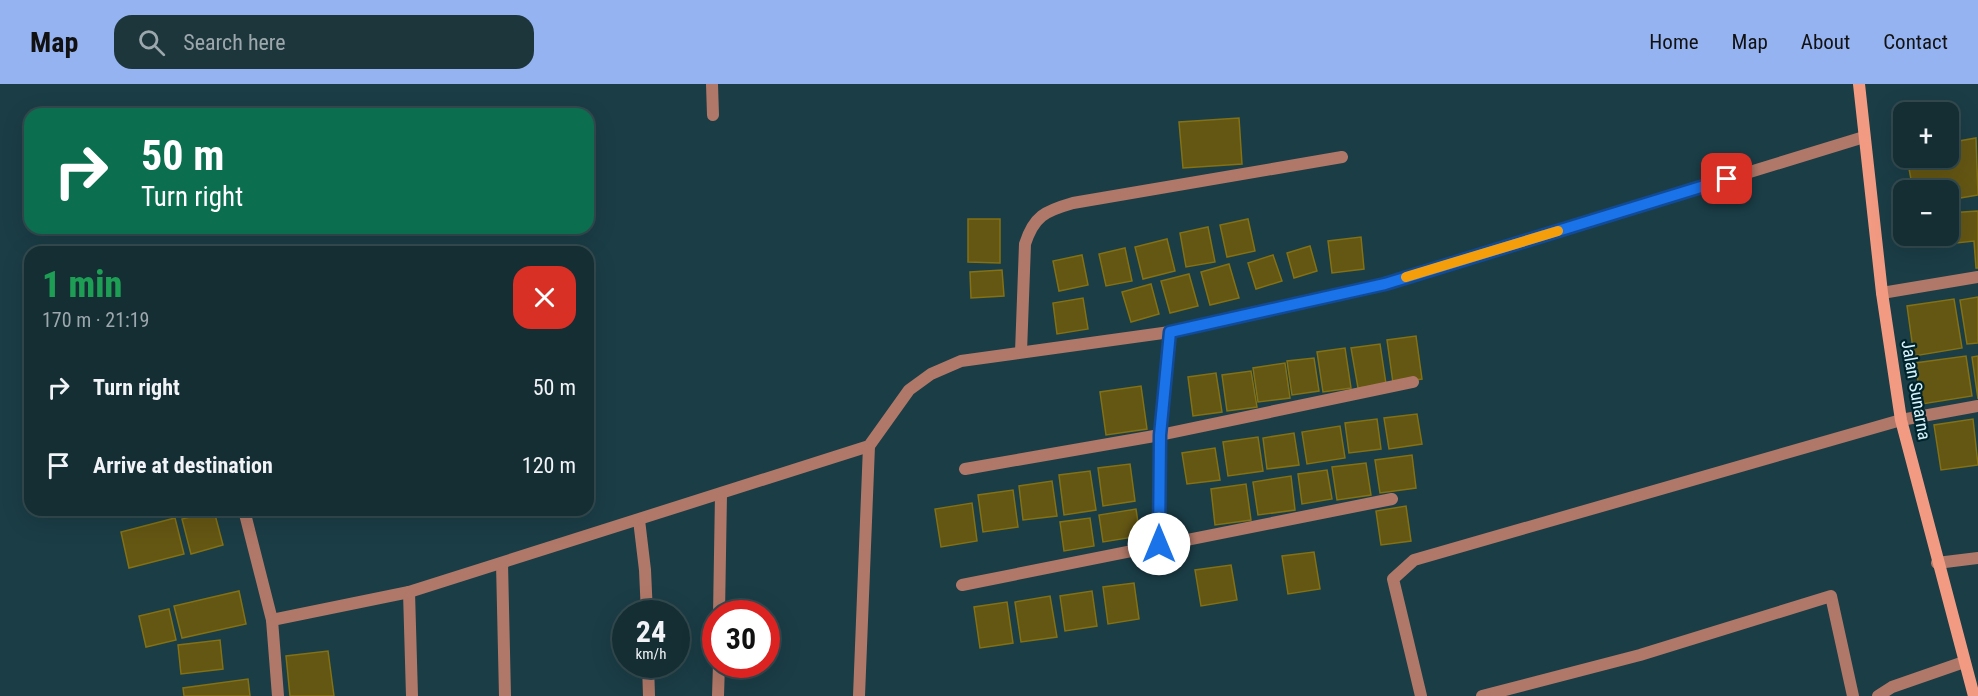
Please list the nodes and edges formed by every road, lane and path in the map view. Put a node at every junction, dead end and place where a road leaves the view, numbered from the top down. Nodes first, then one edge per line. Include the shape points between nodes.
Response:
1 (712, 84) edge
2 (1858, 84) edge
3 (714, 115) dead end
4 (1864, 137) junction
5 (1342, 158) dead end
6 (1978, 277) edge
7 (1882, 293) junction
8 (1170, 332) junction
9 (1021, 352) junction
10 (1413, 382) dead end
11 (1978, 406) edge
12 (1901, 420) junction
13 (1160, 435) junction
14 (869, 446) junction
15 (965, 469) dead end
16 (721, 494) junction
17 (1392, 500) dead end
18 (246, 516) edge
19 (639, 520) junction
20 (1159, 544) junction
21 (1978, 558) edge
22 (502, 563) junction
23 (1937, 563) junction
24 (962, 585) dead end
25 (409, 592) junction
26 (646, 600) edge
27 (719, 600) edge
28 (272, 620) junction
29 (1964, 662) junction
30 (648, 678) edge
31 (719, 678) edge
32 (278, 696) edge
33 (412, 696) edge
34 (505, 696) edge
35 (649, 696) edge
36 (718, 696) edge
37 (859, 696) edge
38 (1421, 696) edge
39 (1482, 696) edge
40 (1853, 696) edge
41 (1878, 696) edge
42 (1974, 696) edge

1 - 3 street
2 - 4 street, Jalan Sunarna
4 - 7 street, Jalan Sunarna
4 - 8 street via 1385,284
5 - 9 street via 1073,202 1040,215 1025,244
6 - 7 street
7 - 12 street, Jalan Sunarna
8 - 9 street
8 - 13 street
9 - 14 street via 961,361 931,374 909,390
10 - 13 street
11 - 12 street
12 - 23 street, Jalan Sunarna
12 - 38 street via 1414,560 1393,579
13 - 15 street
13 - 20 street
14 - 16 street
14 - 37 street
16 - 19 street
16 - 27 street
17 - 20 street
18 - 28 street
19 - 22 street
19 - 26 street
20 - 24 street
21 - 23 street
22 - 25 street
22 - 34 street
23 - 29 street, Jalan Sunarna
25 - 28 street
25 - 33 street
28 - 32 street
29 - 41 street via 1892,687
29 - 42 street, Jalan Sunarna
30 - 35 street
31 - 36 street
39 - 40 street via 1640,655 1831,596

